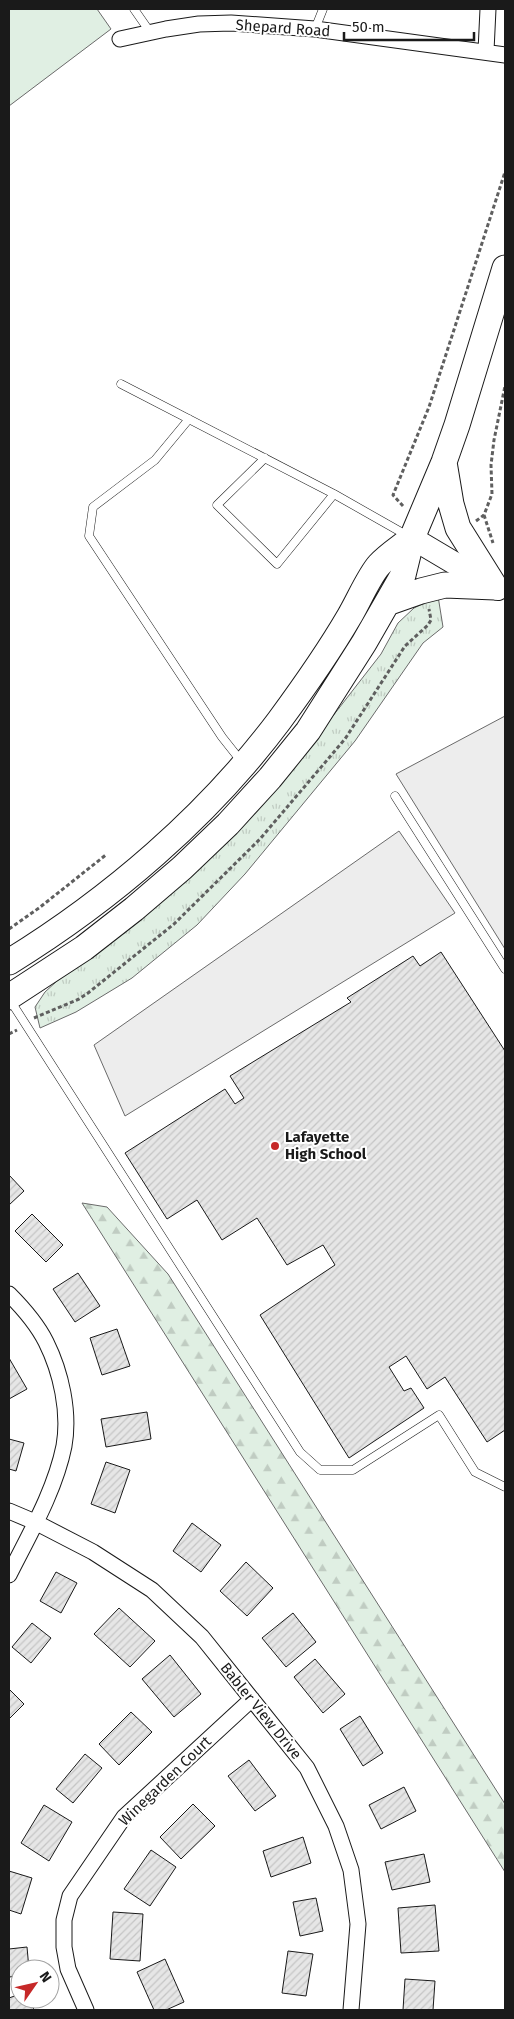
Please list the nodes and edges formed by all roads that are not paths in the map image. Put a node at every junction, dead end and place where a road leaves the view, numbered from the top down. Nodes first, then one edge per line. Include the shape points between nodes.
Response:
1 (134, 9) edge
2 (323, 9) edge
3 (488, 9) edge
4 (315, 29) junction
5 (150, 32) junction
6 (120, 40) dead end
7 (486, 52) junction
8 (505, 55) edge
9 (505, 268) edge
10 (121, 384) dead end
11 (189, 419) junction
12 (265, 458) junction
13 (444, 462) junction
14 (334, 494) junction
15 (412, 538) junction
16 (500, 590) edge
17 (387, 604) junction
18 (244, 764) junction
19 (395, 796) dead end
20 (9, 962) edge
21 (505, 969) edge
22 (9, 997) edge
23 (9, 1294) edge
24 (505, 1487) edge
25 (9, 1511) edge
26 (35, 1522) junction
27 (9, 1575) edge
28 (252, 1699) junction
29 (86, 2010) edge
30 (351, 2010) edge

1 - 5 lane
2 - 4 lane
3 - 7 street
4 - 5 street, Shepard Road via 231,23 199,24
4 - 7 street, Shepard Road
5 - 6 street, Shepard Road
7 - 8 street, Shepard Road
9 - 13 main road
10 - 11 lane
11 - 12 lane
11 - 18 lane via 155,460 93,507 89,536 222,737
12 - 14 lane
12 - 14 lane via 217,505 277,564
13 - 15 main road
13 - 16 main road via 458,528
14 - 15 lane
15 - 16 main road
15 - 17 main road via 403,575
15 - 18 main road via 379,565 316,671
16 - 17 main road via 445,585
17 - 22 main road via 308,730 228,824 134,909 84,948
18 - 20 main road via 173,838 125,879 76,918
19 - 21 lane
22 - 24 lane via 300,1452 320,1470 353,1470 439,1415 475,1472
23 - 26 street via 27,1312 46,1342 66,1412 64,1446
25 - 26 street, Babler View Drive
26 - 27 street
26 - 28 street, Babler View Drive via 93,1552 152,1590 202,1637
28 - 29 street, Winegarden Court via 124,1817 70,1896 64,1920 64,1947 68,1970
28 - 30 street, Babler View Drive via 307,1768 336,1826 351,1870 358,1924

